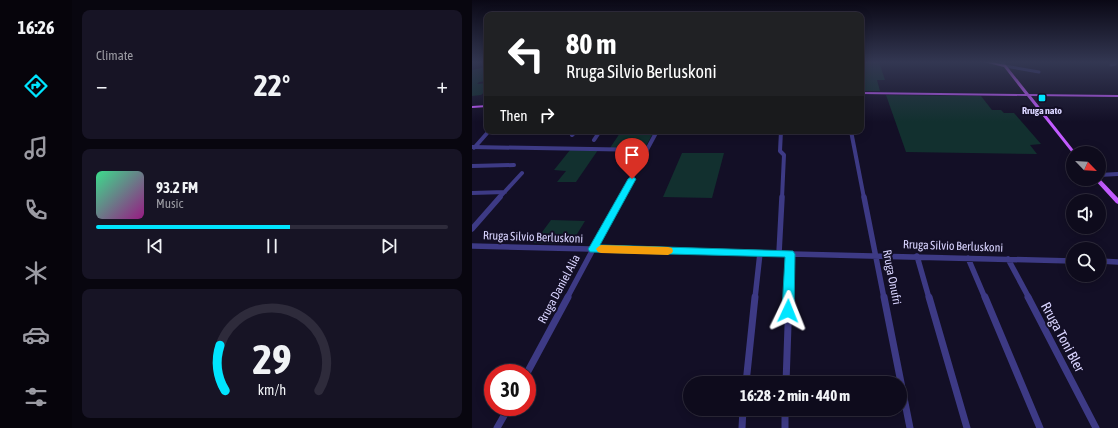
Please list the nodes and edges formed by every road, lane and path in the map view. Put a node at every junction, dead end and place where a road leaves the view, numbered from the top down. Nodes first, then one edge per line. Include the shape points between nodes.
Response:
1 (1018, 82) edge
2 (864, 93) edge
3 (1028, 95) junction
4 (1118, 96) edge
5 (484, 106) edge
6 (472, 107) edge
7 (486, 134) edge
8 (598, 134) edge
9 (655, 134) edge
10 (781, 134) edge
11 (853, 134) edge
12 (594, 140) dead end
13 (1068, 146) edge
14 (473, 148) edge
15 (647, 150) junction
16 (514, 165) dead end
17 (472, 166) edge
18 (522, 173) dead end
19 (1118, 174) edge
20 (1106, 175) edge
21 (1103, 186) edge
22 (505, 192) junction
23 (472, 193) edge
24 (1118, 202) edge
25 (472, 229) edge
26 (472, 246) edge
27 (593, 249) junction
28 (760, 253) junction
29 (779, 253) junction
30 (790, 254) junction
31 (876, 255) junction
32 (916, 256) junction
33 (968, 258) junction
34 (1008, 259) junction
35 (1066, 261) edge
36 (1106, 262) edge
37 (1118, 262) edge
38 (532, 364) edge
39 (747, 376) edge
40 (786, 376) edge
41 (503, 416) edge
42 (743, 416) edge
43 (785, 416) edge
44 (497, 428) edge
45 (742, 428) edge
46 (785, 428) edge
47 (910, 428) edge
48 (967, 428) edge
49 (1040, 428) edge
50 (1096, 428) edge

1 - 3 main road
2 - 3 main road
3 - 4 main road
3 - 13 main road
5 - 6 main road
7 - 14 street
8 - 12 street
9 - 15 street, Rruga Daniel Alia
10 - 29 street via 780,151 784,155
11 - 31 street, Rruga Onufri
14 - 15 street
15 - 27 street, Rruga Daniel Alia
16 - 17 street
18 - 22 street
19 - 20 street
21 - 24 main road
22 - 23 street
22 - 25 street
26 - 27 street, Rruga Silvio Berluskoni
27 - 28 street, Rruga Silvio Berluskoni
27 - 38 street, Rruga Daniel Alia
28 - 29 street, Rruga Silvio Berluskoni
28 - 39 street
29 - 30 street, Rruga Silvio Berluskoni
30 - 31 street, Rruga Silvio Berluskoni
30 - 40 street
31 - 32 street, Rruga Silvio Berluskoni
31 - 47 street, Rruga Onufri
32 - 33 street, Rruga Silvio Berluskoni
32 - 48 street
33 - 34 street, Rruga Silvio Berluskoni
33 - 49 street
34 - 35 street, Rruga Silvio Berluskoni
34 - 50 street, Rruga Toni Bler
36 - 37 street
41 - 44 street
42 - 45 street
43 - 46 street

